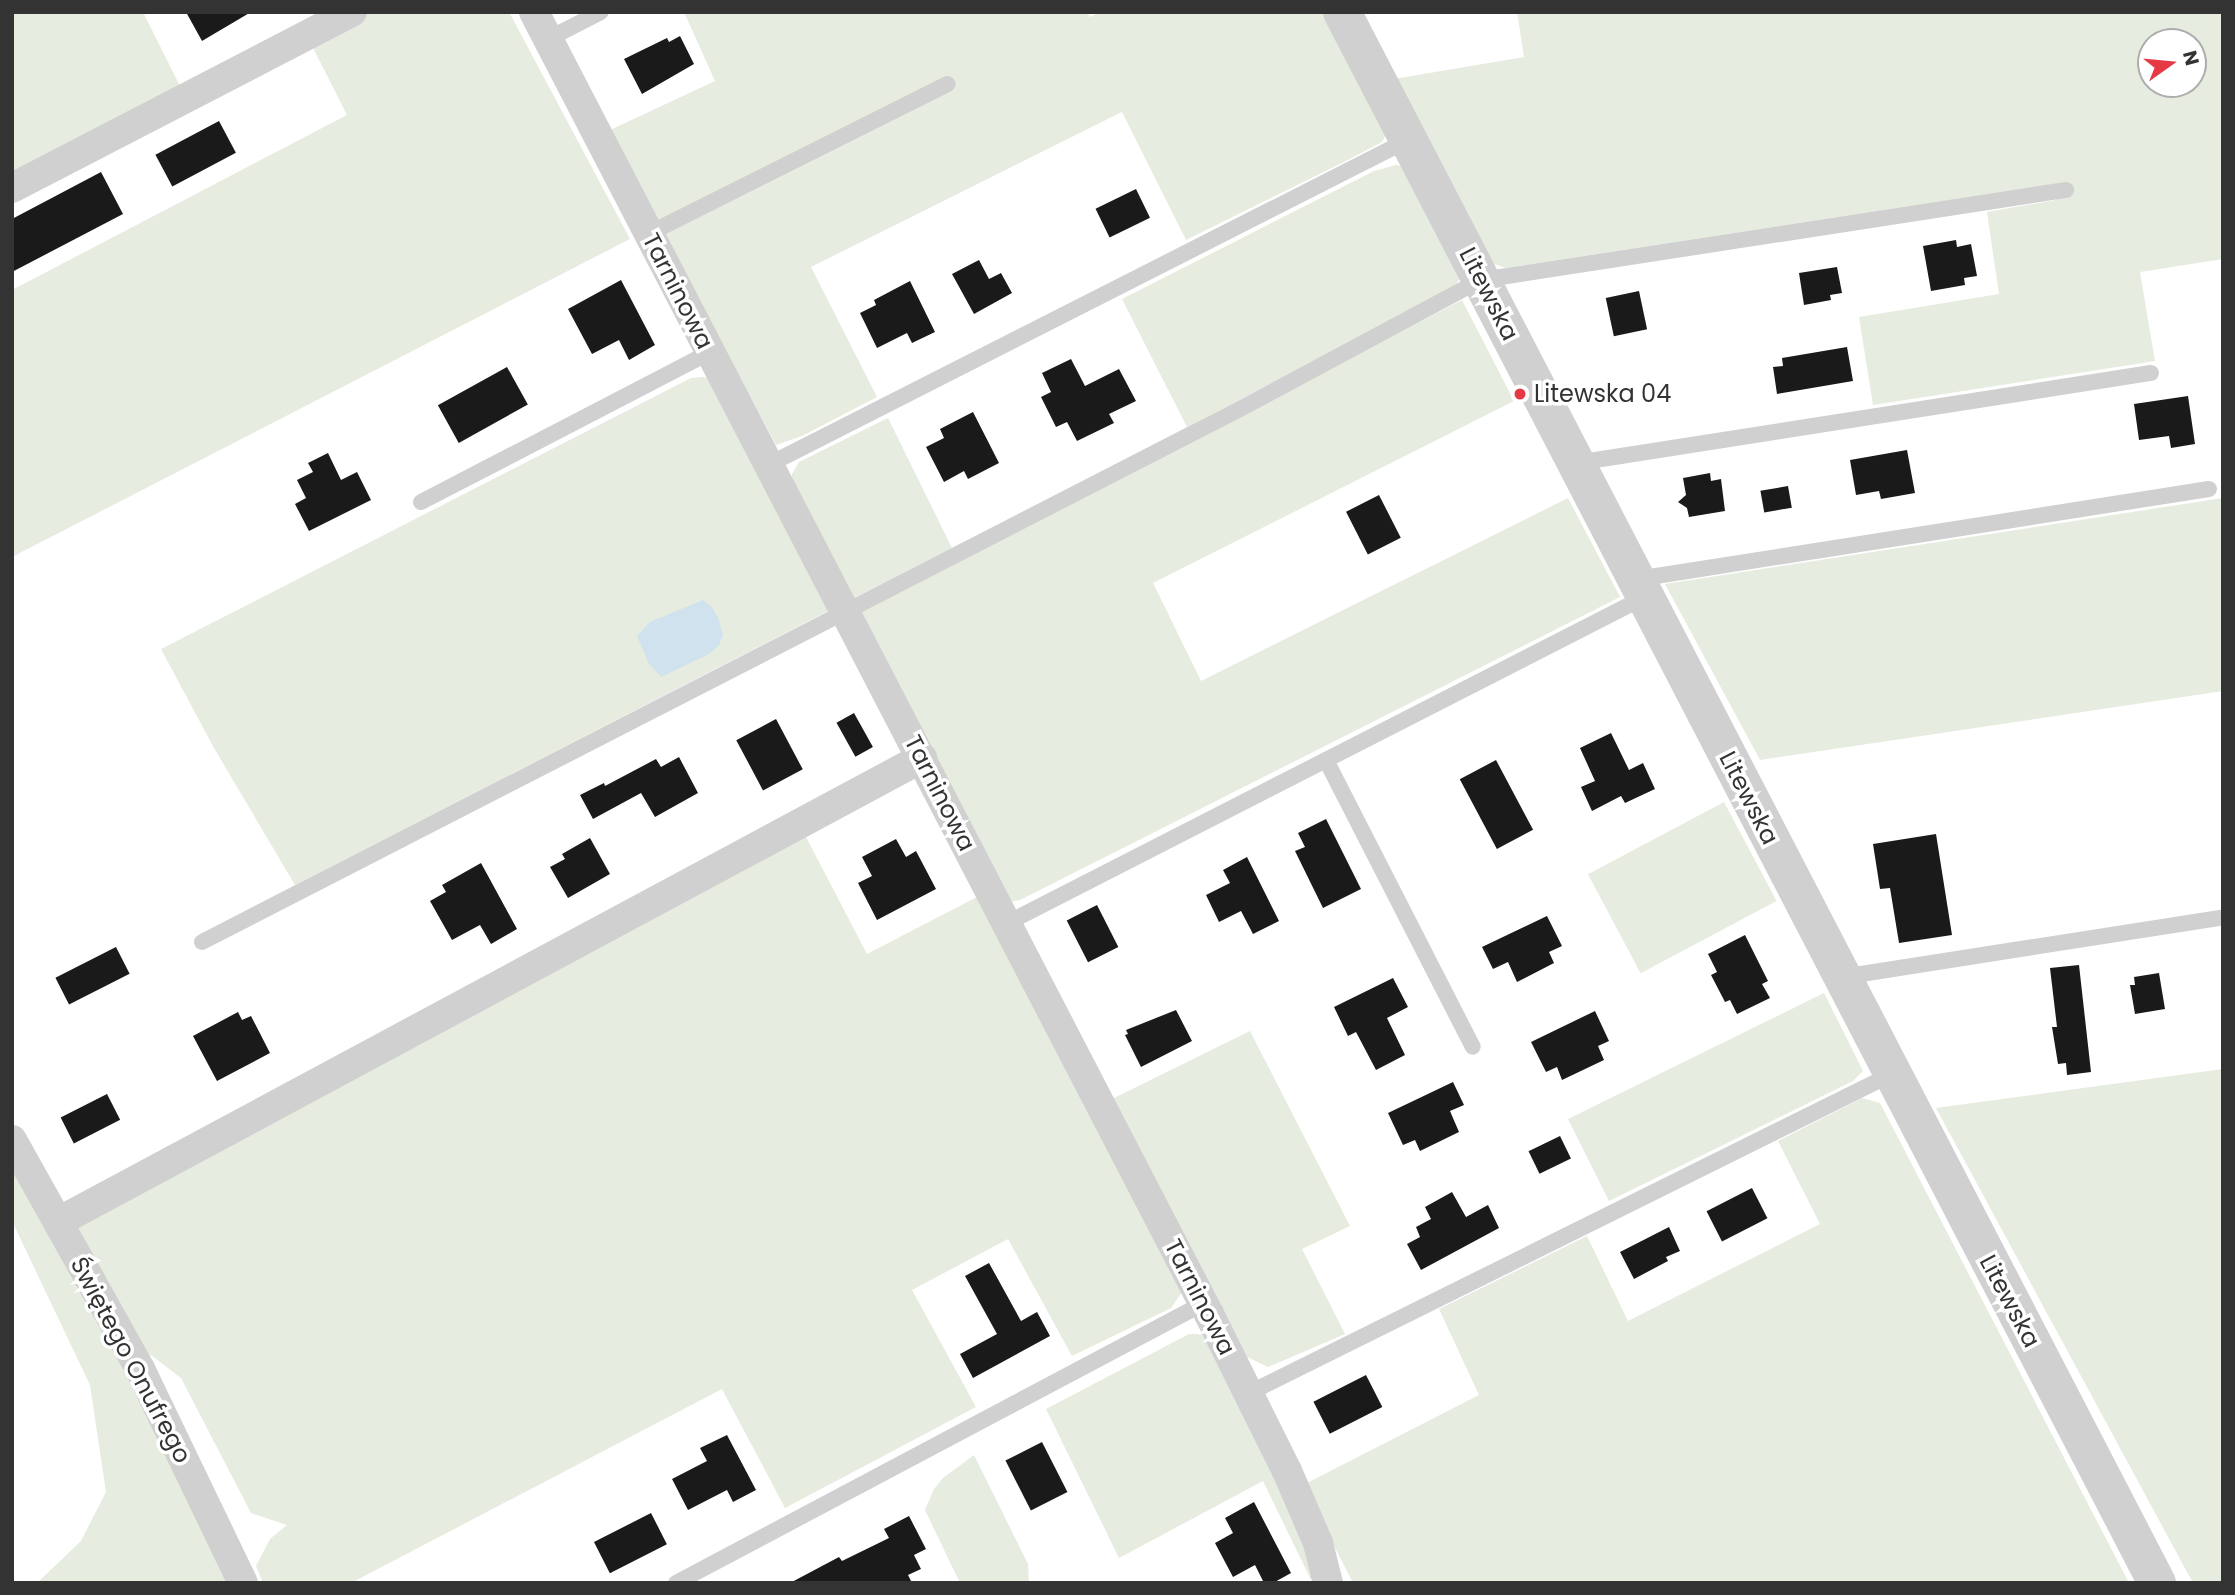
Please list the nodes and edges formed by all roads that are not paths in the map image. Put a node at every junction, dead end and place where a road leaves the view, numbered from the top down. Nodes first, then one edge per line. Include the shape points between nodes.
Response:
1 (352, 12) edge
2 (534, 12) edge
3 (601, 12) edge
4 (1342, 12) edge
5 (548, 39) junction
6 (948, 84) dead end
7 (1408, 139) junction
8 (12, 188) edge
9 (2066, 190) dead end
10 (648, 234) junction
11 (1481, 280) junction
12 (710, 352) junction
13 (2151, 373) dead end
14 (1576, 463) junction
15 (768, 465) junction
16 (2209, 489) dead end
17 (421, 502) dead end
18 (1641, 588) junction
19 (846, 610) junction
20 (922, 758) junction
21 (1326, 760) junction
22 (2223, 917) edge
23 (1007, 923) junction
24 (202, 942) dead end
25 (1842, 977) junction
26 (1473, 1047) dead end
27 (1892, 1074) junction
28 (12, 1140) edge
29 (58, 1222) junction
30 (1204, 1303) junction
31 (1249, 1393) junction
32 (243, 1583) edge
33 (676, 1583) edge
34 (1328, 1583) edge
35 (2157, 1583) edge

1 - 8 street
2 - 5 street, Tarninowa
3 - 5 lane
4 - 7 street, Litewska
5 - 10 street, Tarninowa
6 - 10 lane
7 - 11 street, Litewska
7 - 15 lane
9 - 11 lane
10 - 12 street, Tarninowa
11 - 14 street, Litewska
11 - 19 lane
12 - 15 street, Tarninowa
12 - 17 lane
13 - 14 lane
14 - 18 street, Litewska
15 - 19 street, Tarninowa
16 - 18 lane
18 - 21 lane
18 - 25 street, Litewska
19 - 20 street, Tarninowa
19 - 24 lane
20 - 23 street, Tarninowa
20 - 29 street
21 - 23 lane
21 - 26 lane
22 - 25 lane
23 - 30 street, Tarninowa
25 - 27 street, Litewska
27 - 31 lane
27 - 35 street, Litewska
28 - 29 street, Świętego Onufrego
29 - 32 street, Świętego Onufrego via 140,1369
30 - 31 street, Tarninowa
30 - 33 lane
31 - 34 street, Tarninowa via 1318,1543

